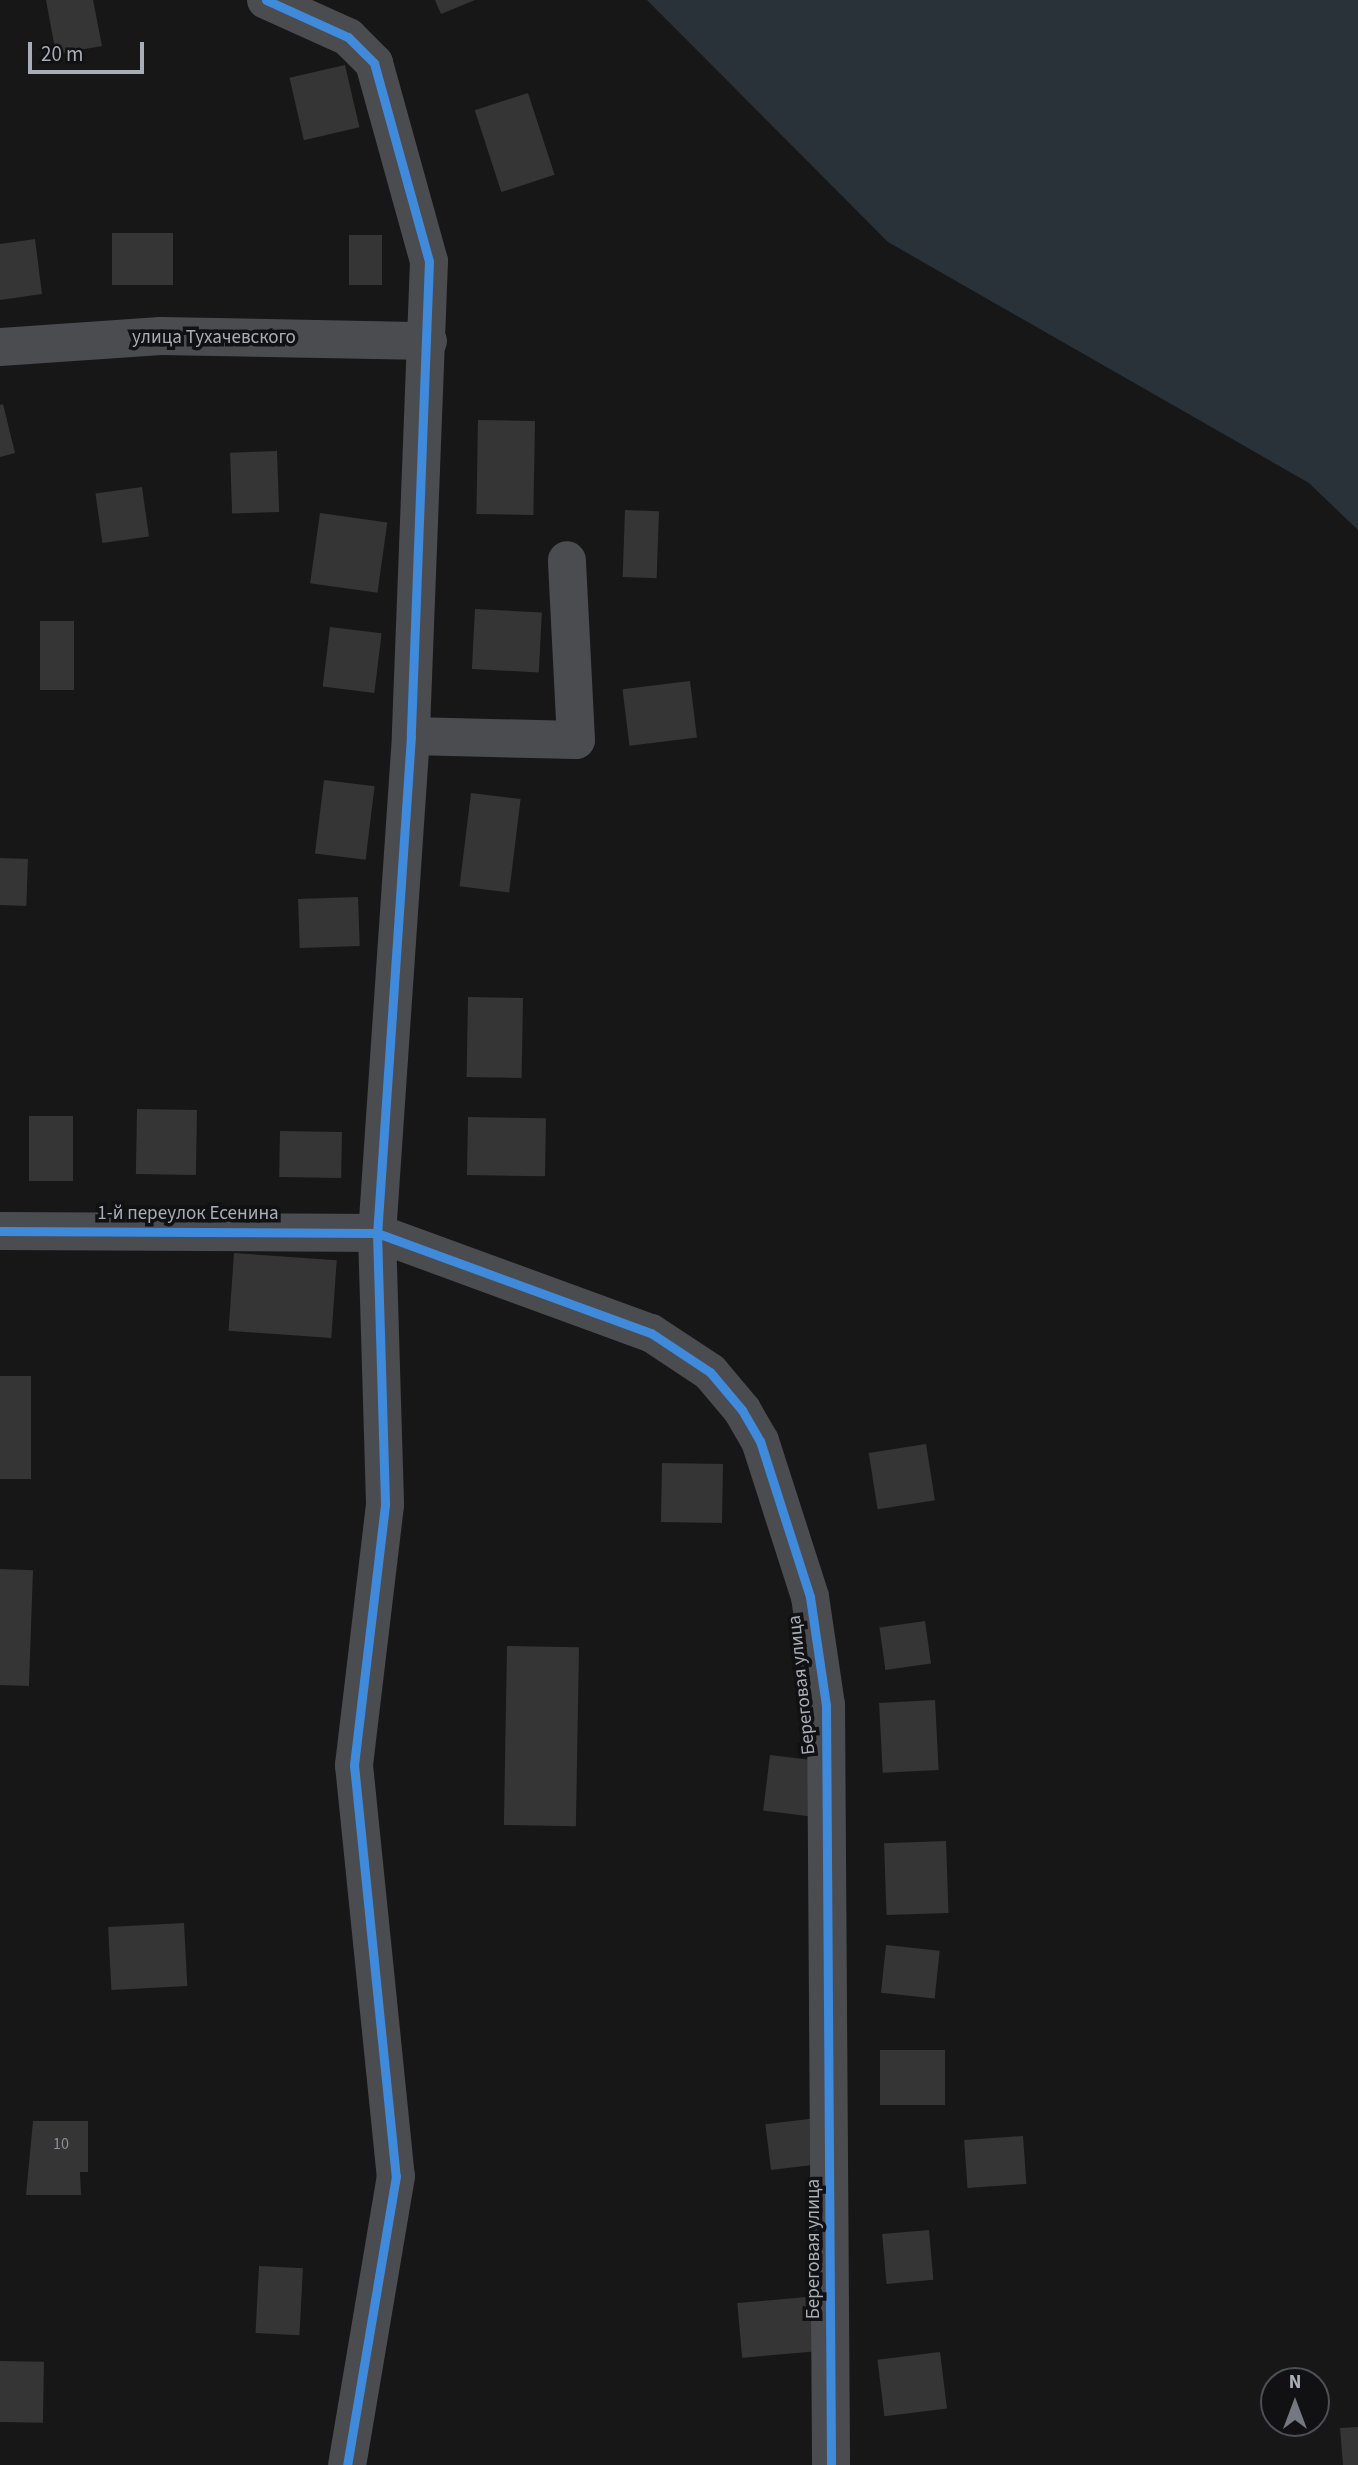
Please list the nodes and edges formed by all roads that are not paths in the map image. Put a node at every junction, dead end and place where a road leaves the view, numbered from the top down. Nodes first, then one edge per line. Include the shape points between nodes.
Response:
1 (266, 0) edge
2 (428, 341) junction
3 (0, 347) edge
4 (567, 560) dead end
5 (411, 736) junction
6 (0, 1231) edge
7 (377, 1233) junction
8 (347, 2465) edge
9 (831, 2465) edge

1 - 2 street via 348,37 374,63 429,261
2 - 3 street, улица Тухачевского via 161,336
2 - 5 street
4 - 5 street via 576,740
5 - 7 street
6 - 7 street, 1-й переулок Есенина
7 - 8 street via 385,1505 354,1765 396,2176
7 - 9 street, Береговая улица via 651,1333 710,1372 760,1441 810,1597 826,1704

